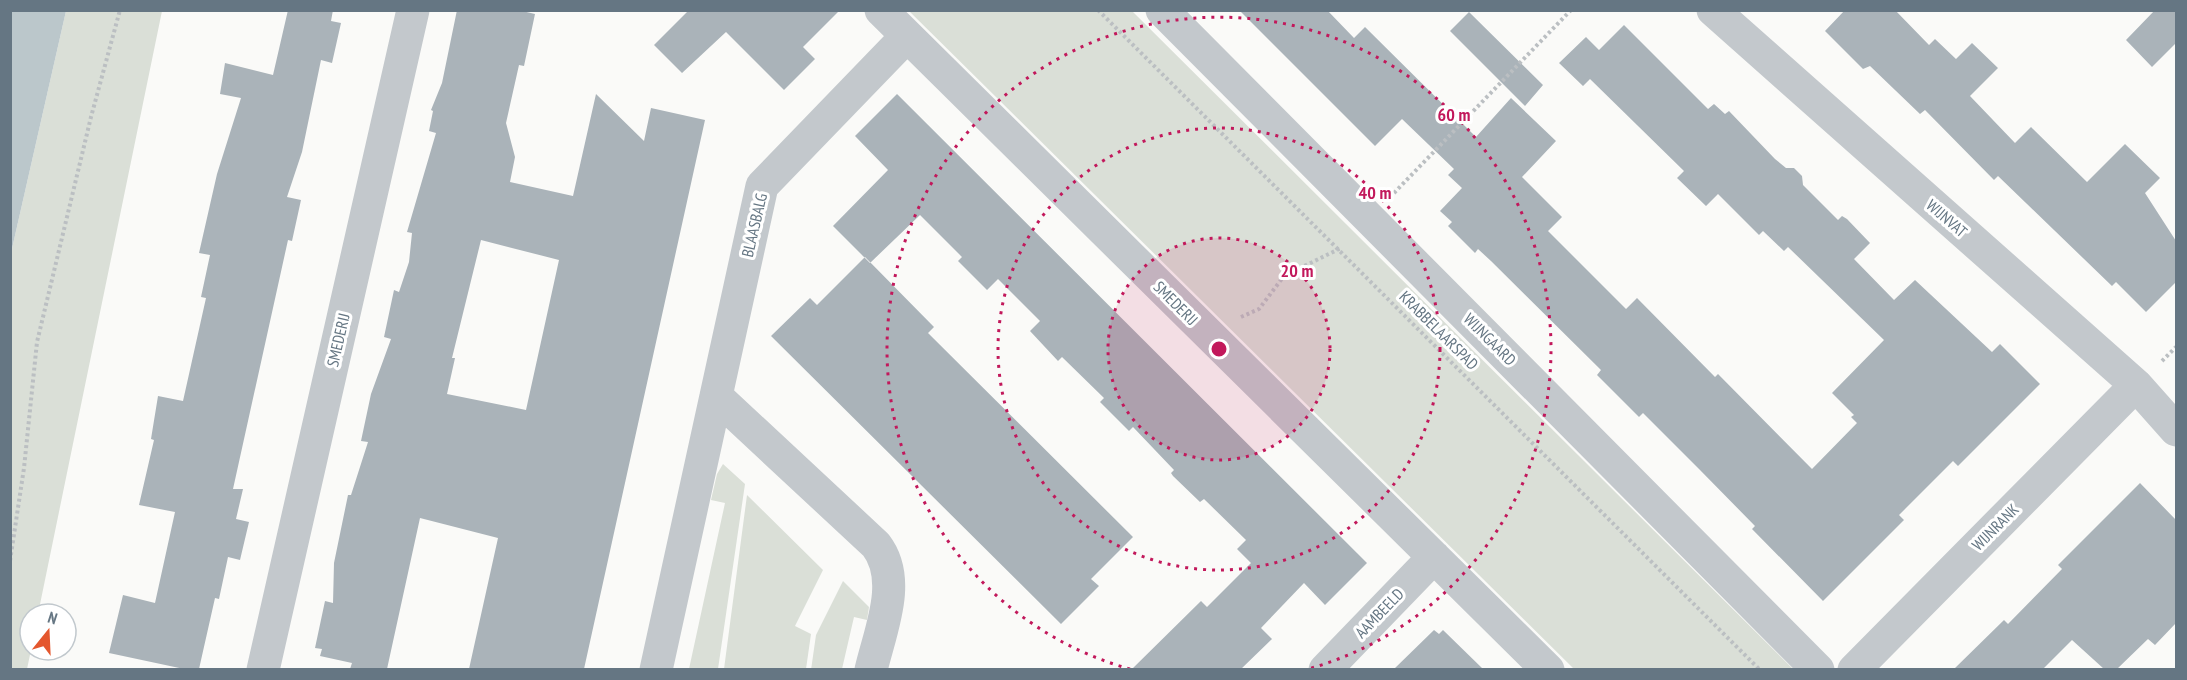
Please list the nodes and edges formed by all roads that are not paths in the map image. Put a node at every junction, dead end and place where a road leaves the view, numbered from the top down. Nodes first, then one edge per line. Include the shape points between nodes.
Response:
1 (413, 10) edge
2 (881, 10) edge
3 (1162, 10) edge
4 (1713, 10) edge
5 (906, 36) junction
6 (2136, 385) junction
7 (716, 396) junction
8 (2176, 430) edge
9 (1434, 557) junction
10 (263, 669) edge
11 (657, 669) edge
12 (871, 669) edge
13 (1325, 669) edge
14 (1548, 669) edge
15 (1818, 669) edge
16 (1854, 669) edge

1 - 10 street, SMEDERIJ
2 - 5 street, SMEDERIJ
3 - 15 street, WIJNGAARD
4 - 6 street, WIJNVAT
5 - 7 street, BLAASBALG via 762,186
5 - 9 street, SMEDERIJ
6 - 8 street, WIJNVAT
6 - 16 street, WIJNRANK
7 - 11 street, BLAASBALG
7 - 12 street via 885,558 889,587
9 - 13 street, AAMBEELD
9 - 14 street, SMEDERIJ

